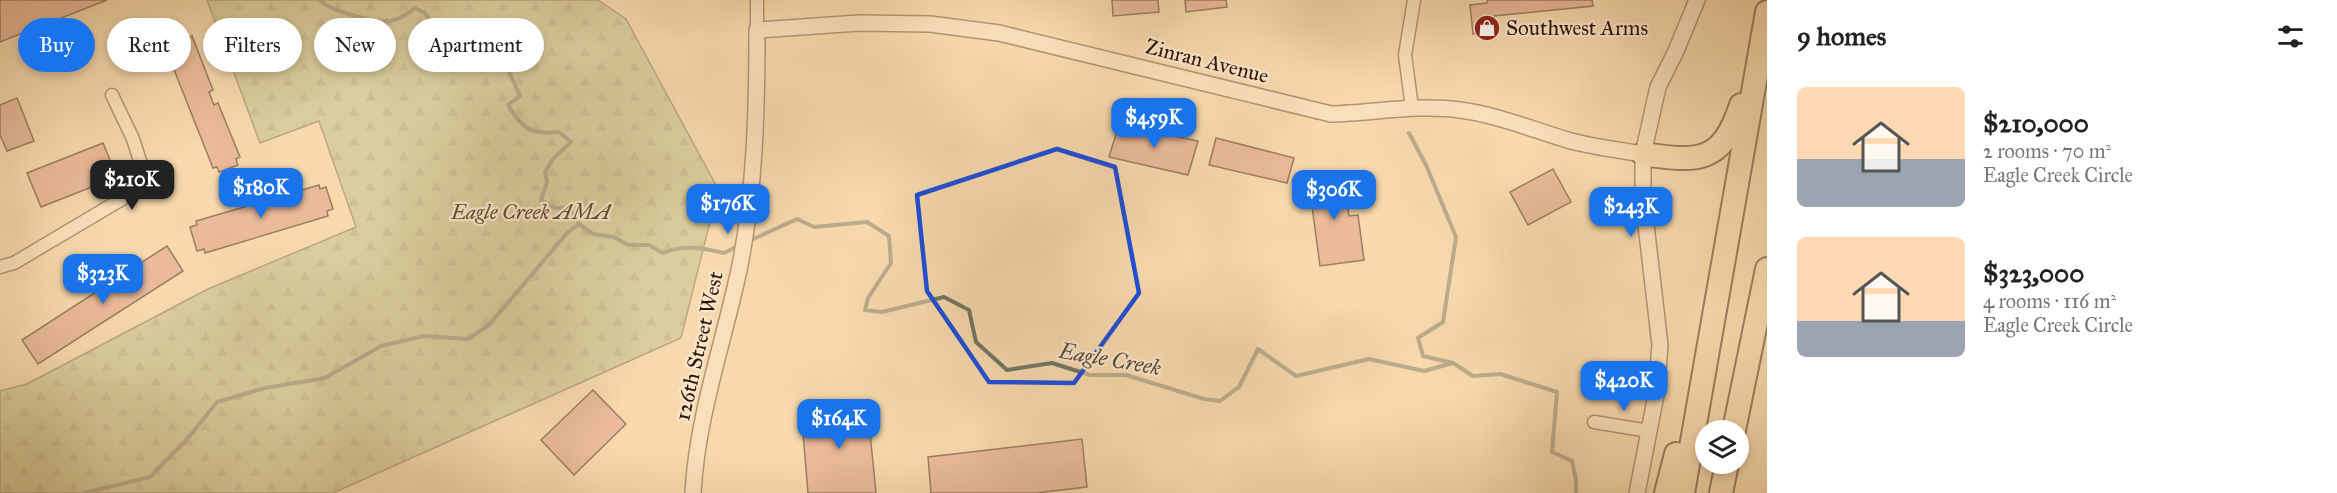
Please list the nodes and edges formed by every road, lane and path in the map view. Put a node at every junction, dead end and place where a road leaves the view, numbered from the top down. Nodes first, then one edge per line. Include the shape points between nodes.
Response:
1 (757, 0) edge
2 (1414, 0) edge
3 (1697, 0) edge
4 (1767, 12) edge
5 (757, 30) junction
6 (1762, 38) junction
7 (112, 94) dead end
8 (1412, 108) junction
9 (1643, 154) junction
10 (0, 267) edge
11 (1767, 269) edge
12 (1718, 289) junction
13 (1738, 420) edge
14 (1594, 422) dead end
15 (1649, 431) junction
16 (1725, 474) edge
17 (1731, 474) edge
18 (693, 493) edge
19 (1637, 493) edge
20 (1666, 493) edge
21 (1683, 493) edge
22 (1721, 493) edge
23 (1728, 493) edge

1 - 5 street
2 - 8 street via 1405,55
3 - 9 street via 1658,87
4 - 6 highway
5 - 8 street, Zinran Avenue via 859,23 930,24 1041,42 1331,114
5 - 18 street, 126th Street West via 750,207 694,463
6 - 9 highway via 1734,127 1722,146 1708,154 1684,159
6 - 12 highway
7 - 10 street via 149,183 14,263
8 - 9 street, Zinran Avenue via 1491,115 1573,141
9 - 15 street via 1643,199 1660,345
11 - 13 highway
12 - 20 highway
12 - 21 highway
14 - 15 street
15 - 19 street
16 - 22 highway
17 - 23 highway

